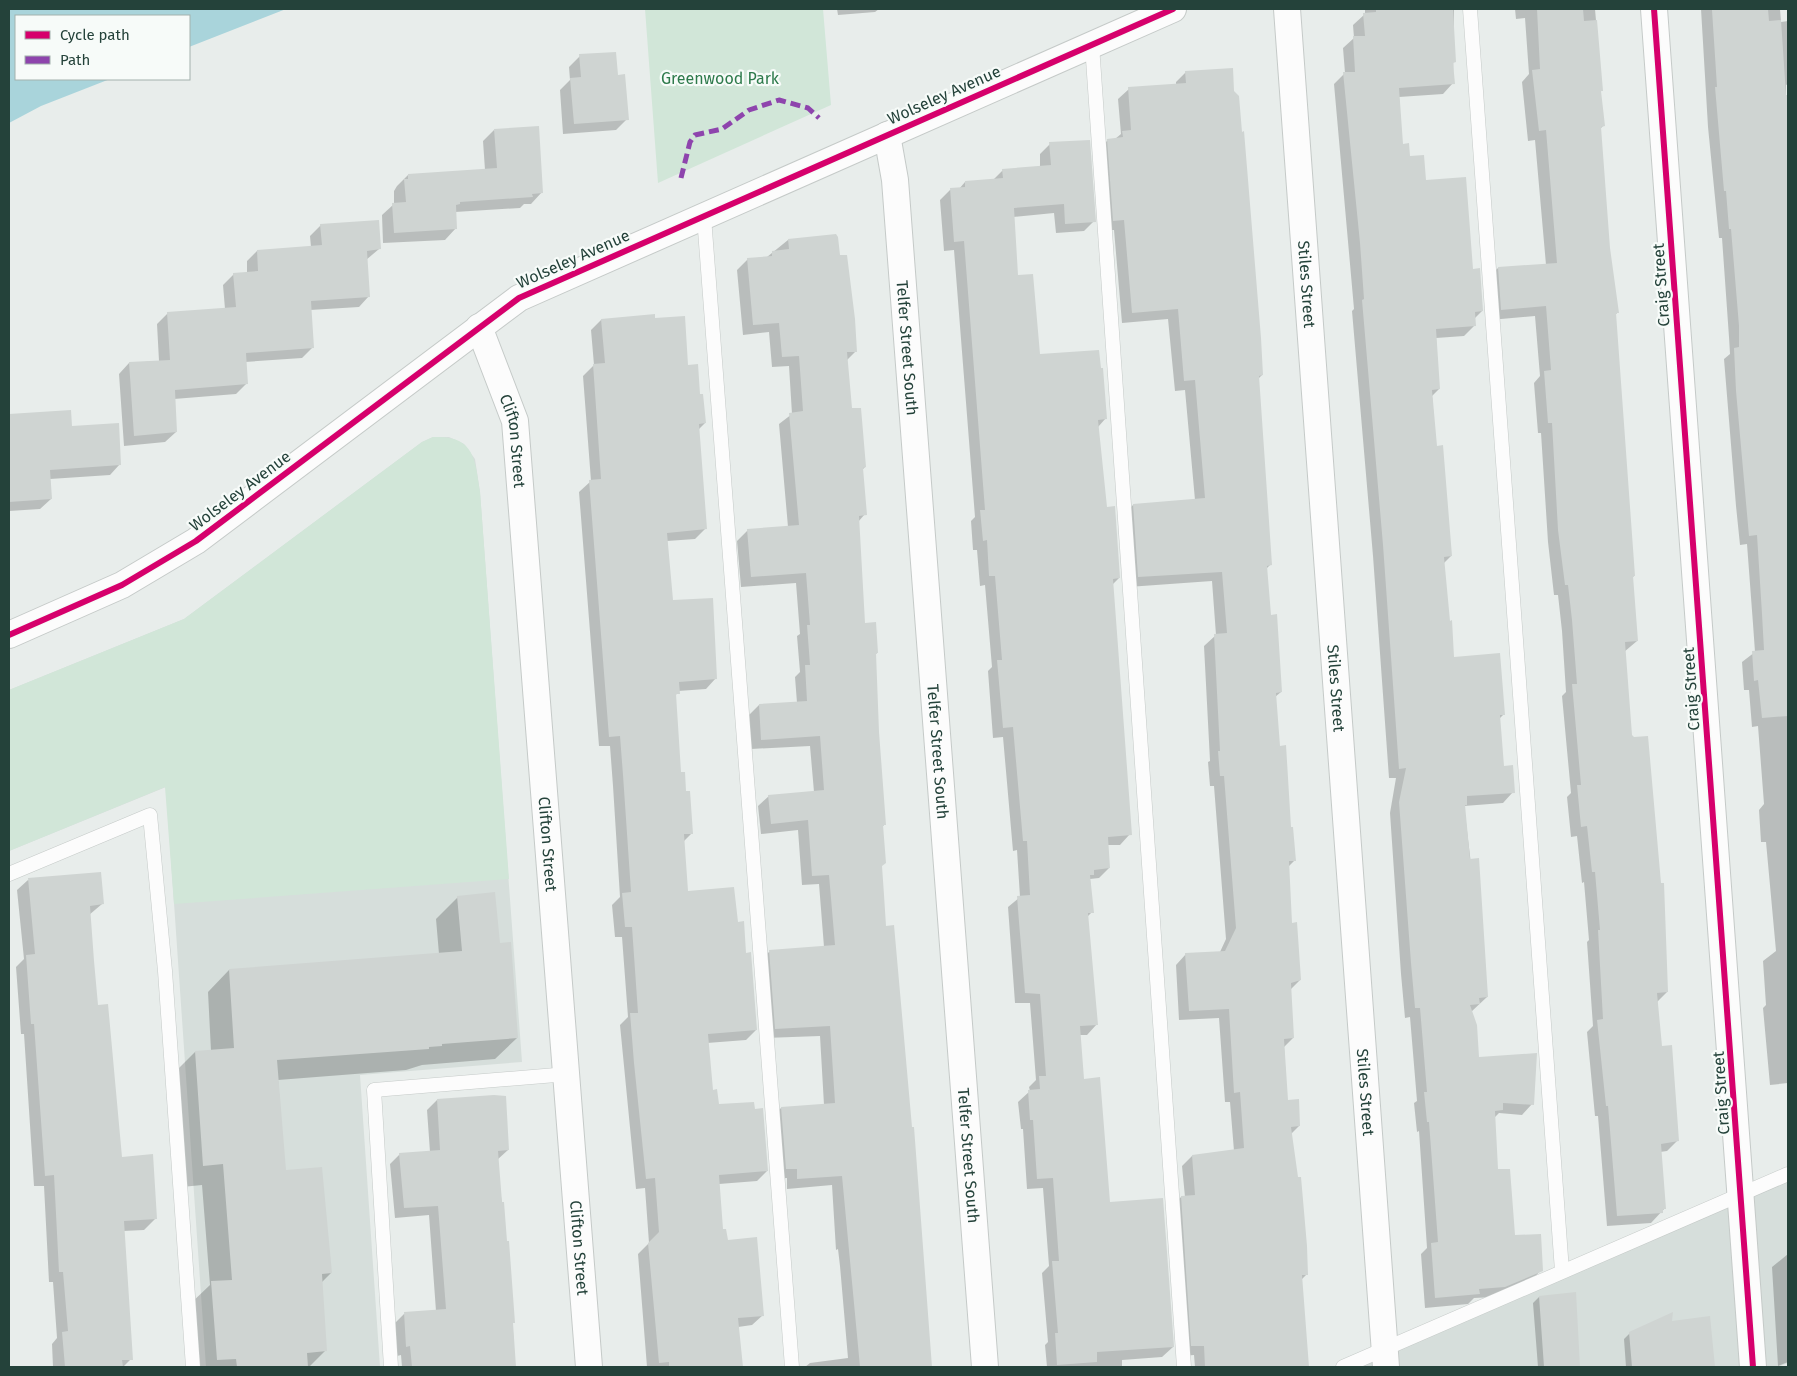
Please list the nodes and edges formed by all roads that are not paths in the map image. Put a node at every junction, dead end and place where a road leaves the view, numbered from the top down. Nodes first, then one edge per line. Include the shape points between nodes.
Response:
1 (1173, 9) edge
2 (1286, 9) edge
3 (1470, 9) edge
4 (1654, 9) edge
5 (1092, 45) junction
6 (887, 135) junction
7 (704, 217) junction
8 (479, 326) junction
9 (9, 634) edge
10 (9, 874) edge
11 (568, 1074) junction
12 (1788, 1174) edge
13 (1742, 1195) junction
14 (1562, 1271) junction
15 (1385, 1358) edge
16 (193, 1367) edge
17 (391, 1367) edge
18 (589, 1367) edge
19 (792, 1367) edge
20 (985, 1367) edge
21 (1184, 1367) edge
22 (1343, 1367) edge
23 (1754, 1367) edge

1 - 5 street, Wolseley Avenue
2 - 15 street, Stiles Street
3 - 14 lane
4 - 13 street, Craig Street
5 - 6 street, Wolseley Avenue
5 - 21 lane
6 - 7 street, Wolseley Avenue
6 - 20 street, Telfer Street South via 897,207
7 - 8 street, Wolseley Avenue via 519,298
7 - 19 lane
8 - 9 street, Wolseley Avenue via 196,541 122,585
8 - 11 street, Clifton Street via 515,421
10 - 16 lane via 150,815 165,971
11 - 17 lane via 374,1090
11 - 18 street, Clifton Street
12 - 13 lane
13 - 14 lane
13 - 23 street, Craig Street
14 - 15 lane
15 - 22 lane

